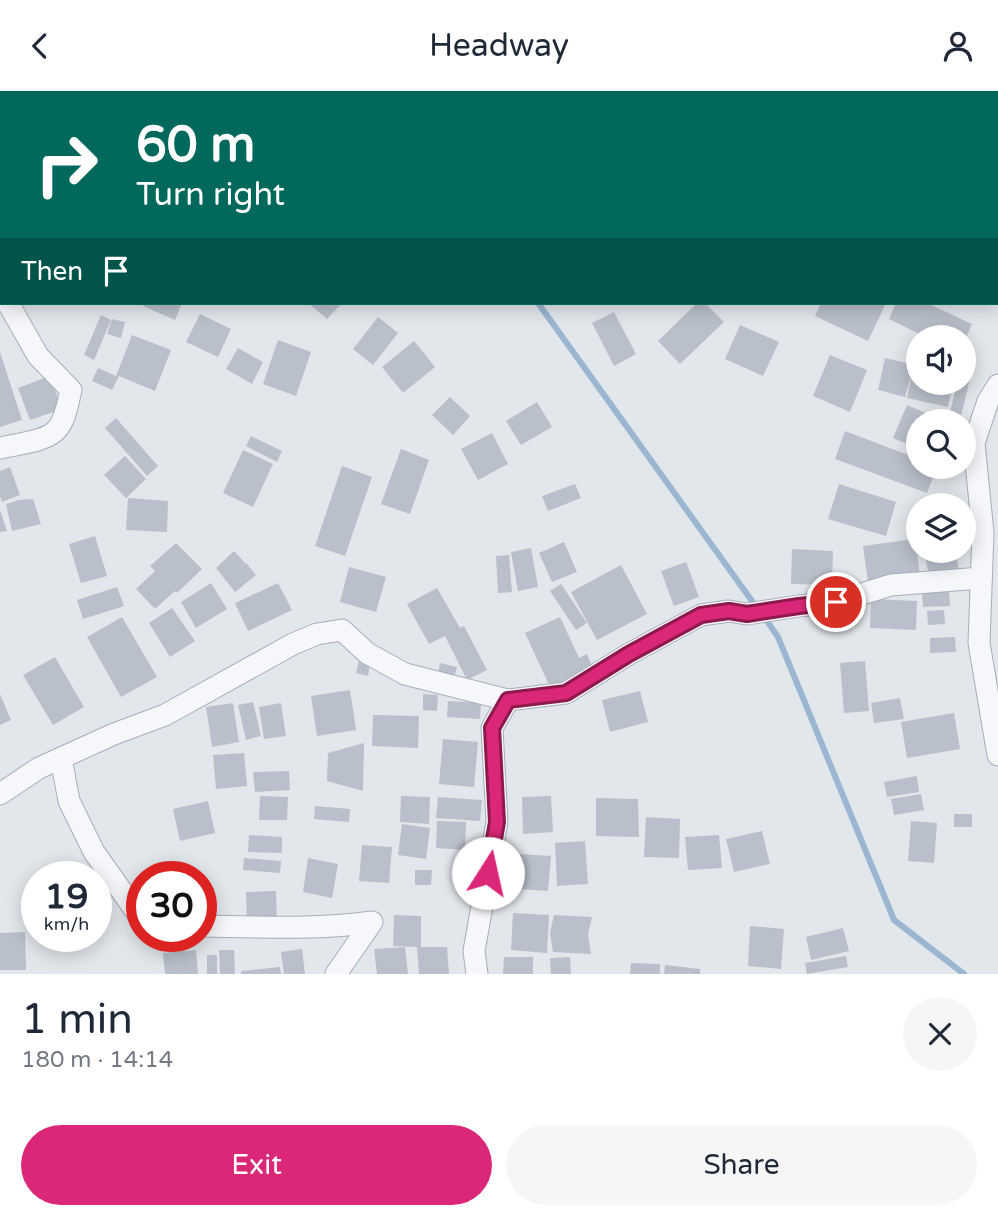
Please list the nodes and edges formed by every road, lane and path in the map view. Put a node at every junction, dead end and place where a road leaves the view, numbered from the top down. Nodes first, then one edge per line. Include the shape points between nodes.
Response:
1 (9, 305) edge
2 (998, 384) edge
3 (0, 448) edge
4 (990, 534) edge
5 (981, 578) junction
6 (508, 700) junction
7 (998, 755) edge
8 (61, 758) junction
9 (0, 794) edge
10 (126, 897) edge
11 (217, 926) edge
12 (336, 974) edge
13 (477, 974) edge

1 - 3 street via 38,356 71,390 63,420 52,434
2 - 4 street via 974,443
4 - 5 street
5 - 6 street via 891,585 836,602 747,614 701,615 566,693
5 - 7 street via 979,643
6 - 8 street via 405,674 367,653 342,630 293,644 165,715
6 - 13 street via 492,728 497,822 474,951
8 - 9 street
8 - 10 street via 69,801 94,852
11 - 12 street via 339,927 372,922

